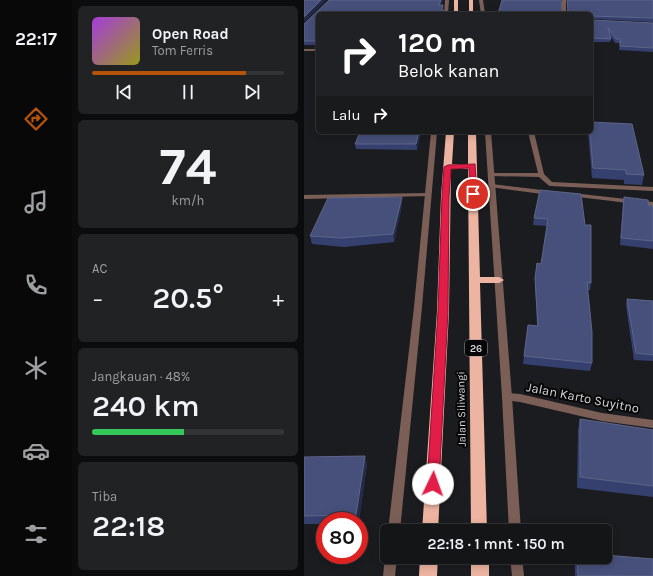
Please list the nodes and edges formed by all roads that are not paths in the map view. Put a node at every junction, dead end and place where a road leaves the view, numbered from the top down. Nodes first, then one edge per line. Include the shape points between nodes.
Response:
1 (447, 0) edge
2 (456, 0) edge
3 (471, 0) edge
4 (481, 0) edge
5 (564, 0) edge
6 (446, 12) edge
7 (456, 12) edge
8 (471, 12) edge
9 (483, 12) edge
10 (564, 12) edge
11 (304, 50) edge
12 (316, 50) edge
13 (434, 134) edge
14 (450, 134) edge
15 (472, 134) edge
16 (488, 134) edge
17 (531, 134) edge
18 (473, 166) junction
19 (448, 167) junction
20 (492, 175) junction
21 (541, 175) junction
22 (492, 186) junction
23 (653, 189) edge
24 (559, 194) edge
25 (566, 194) edge
26 (427, 195) junction
27 (304, 197) edge
28 (653, 204) edge
29 (475, 280) junction
30 (499, 280) junction
31 (508, 397) junction
32 (653, 424) edge
33 (395, 524) edge
34 (430, 524) edge
35 (480, 524) edge
36 (515, 524) edge
37 (390, 564) edge
38 (429, 564) edge
39 (480, 564) edge
40 (517, 564) edge
41 (389, 576) edge
42 (428, 576) edge
43 (480, 576) edge
44 (518, 576) edge

1 - 6 street
2 - 7 highway
3 - 8 highway
4 - 9 street
5 - 10 street
11 - 12 street
13 - 26 street
14 - 19 highway, Jalan Siliwangi
15 - 18 highway, 26
16 - 20 street
17 - 21 street
18 - 19 highway
18 - 29 highway, Jalan Siliwangi / 26
19 - 34 highway, Jalan Siliwangi via 443,311
20 - 21 street
20 - 22 street
21 - 23 street via 550,184
22 - 24 street
22 - 30 street
25 - 28 street
26 - 27 street
26 - 33 street via 418,308
29 - 30 highway
29 - 35 highway, Jalan Siliwangi / 26
30 - 31 street
31 - 32 street, Jalan Karto Suyitno
31 - 36 street
37 - 41 street
38 - 42 highway
39 - 43 highway
40 - 44 street

